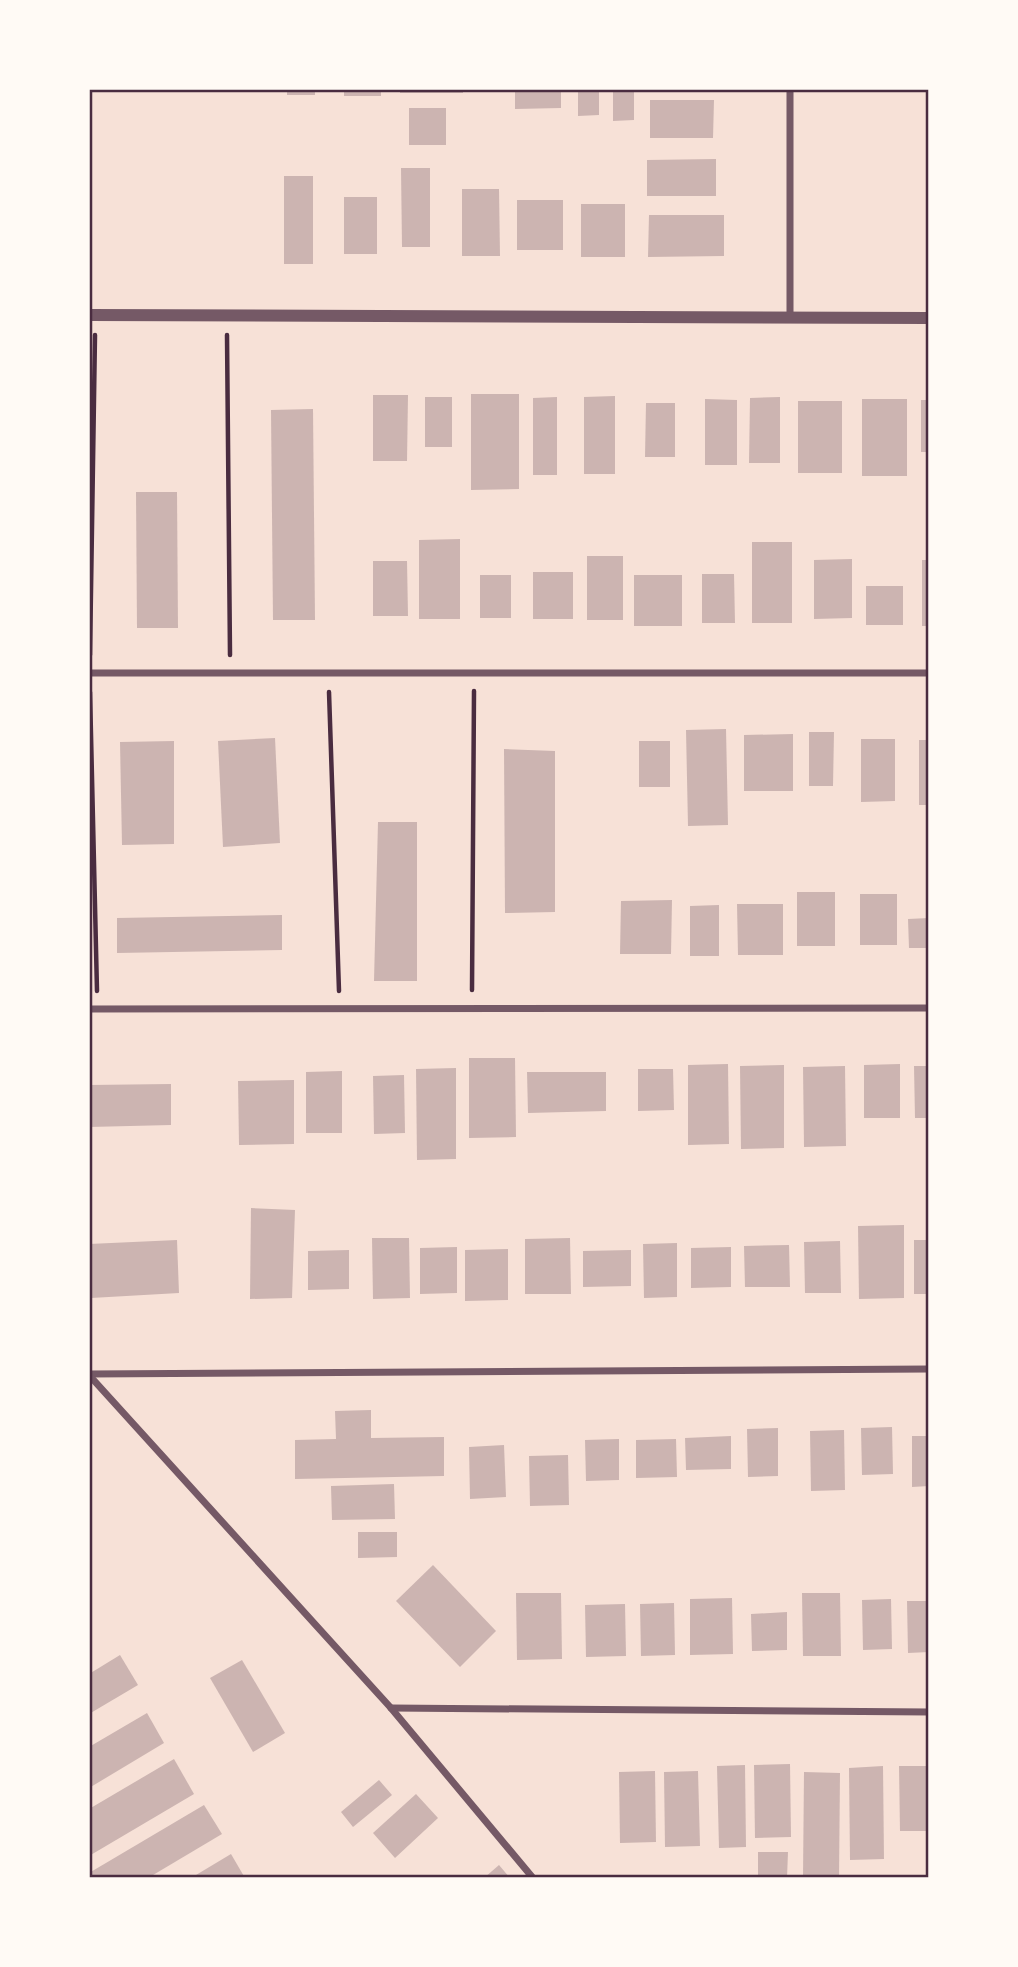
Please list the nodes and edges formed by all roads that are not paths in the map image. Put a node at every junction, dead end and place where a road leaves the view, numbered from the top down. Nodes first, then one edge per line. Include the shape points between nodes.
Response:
1 (790, 89) edge
2 (89, 315) edge
3 (790, 317) junction
4 (929, 318) edge
5 (89, 673) edge
6 (929, 673) edge
7 (929, 1008) edge
8 (89, 1009) edge
9 (929, 1369) edge
10 (89, 1375) edge
11 (391, 1708) junction
12 (929, 1712) edge
13 (533, 1878) edge

1 - 3 street
2 - 3 street
3 - 4 street
5 - 6 street
7 - 8 street
9 - 10 street
10 - 11 street
11 - 12 street
11 - 13 street

